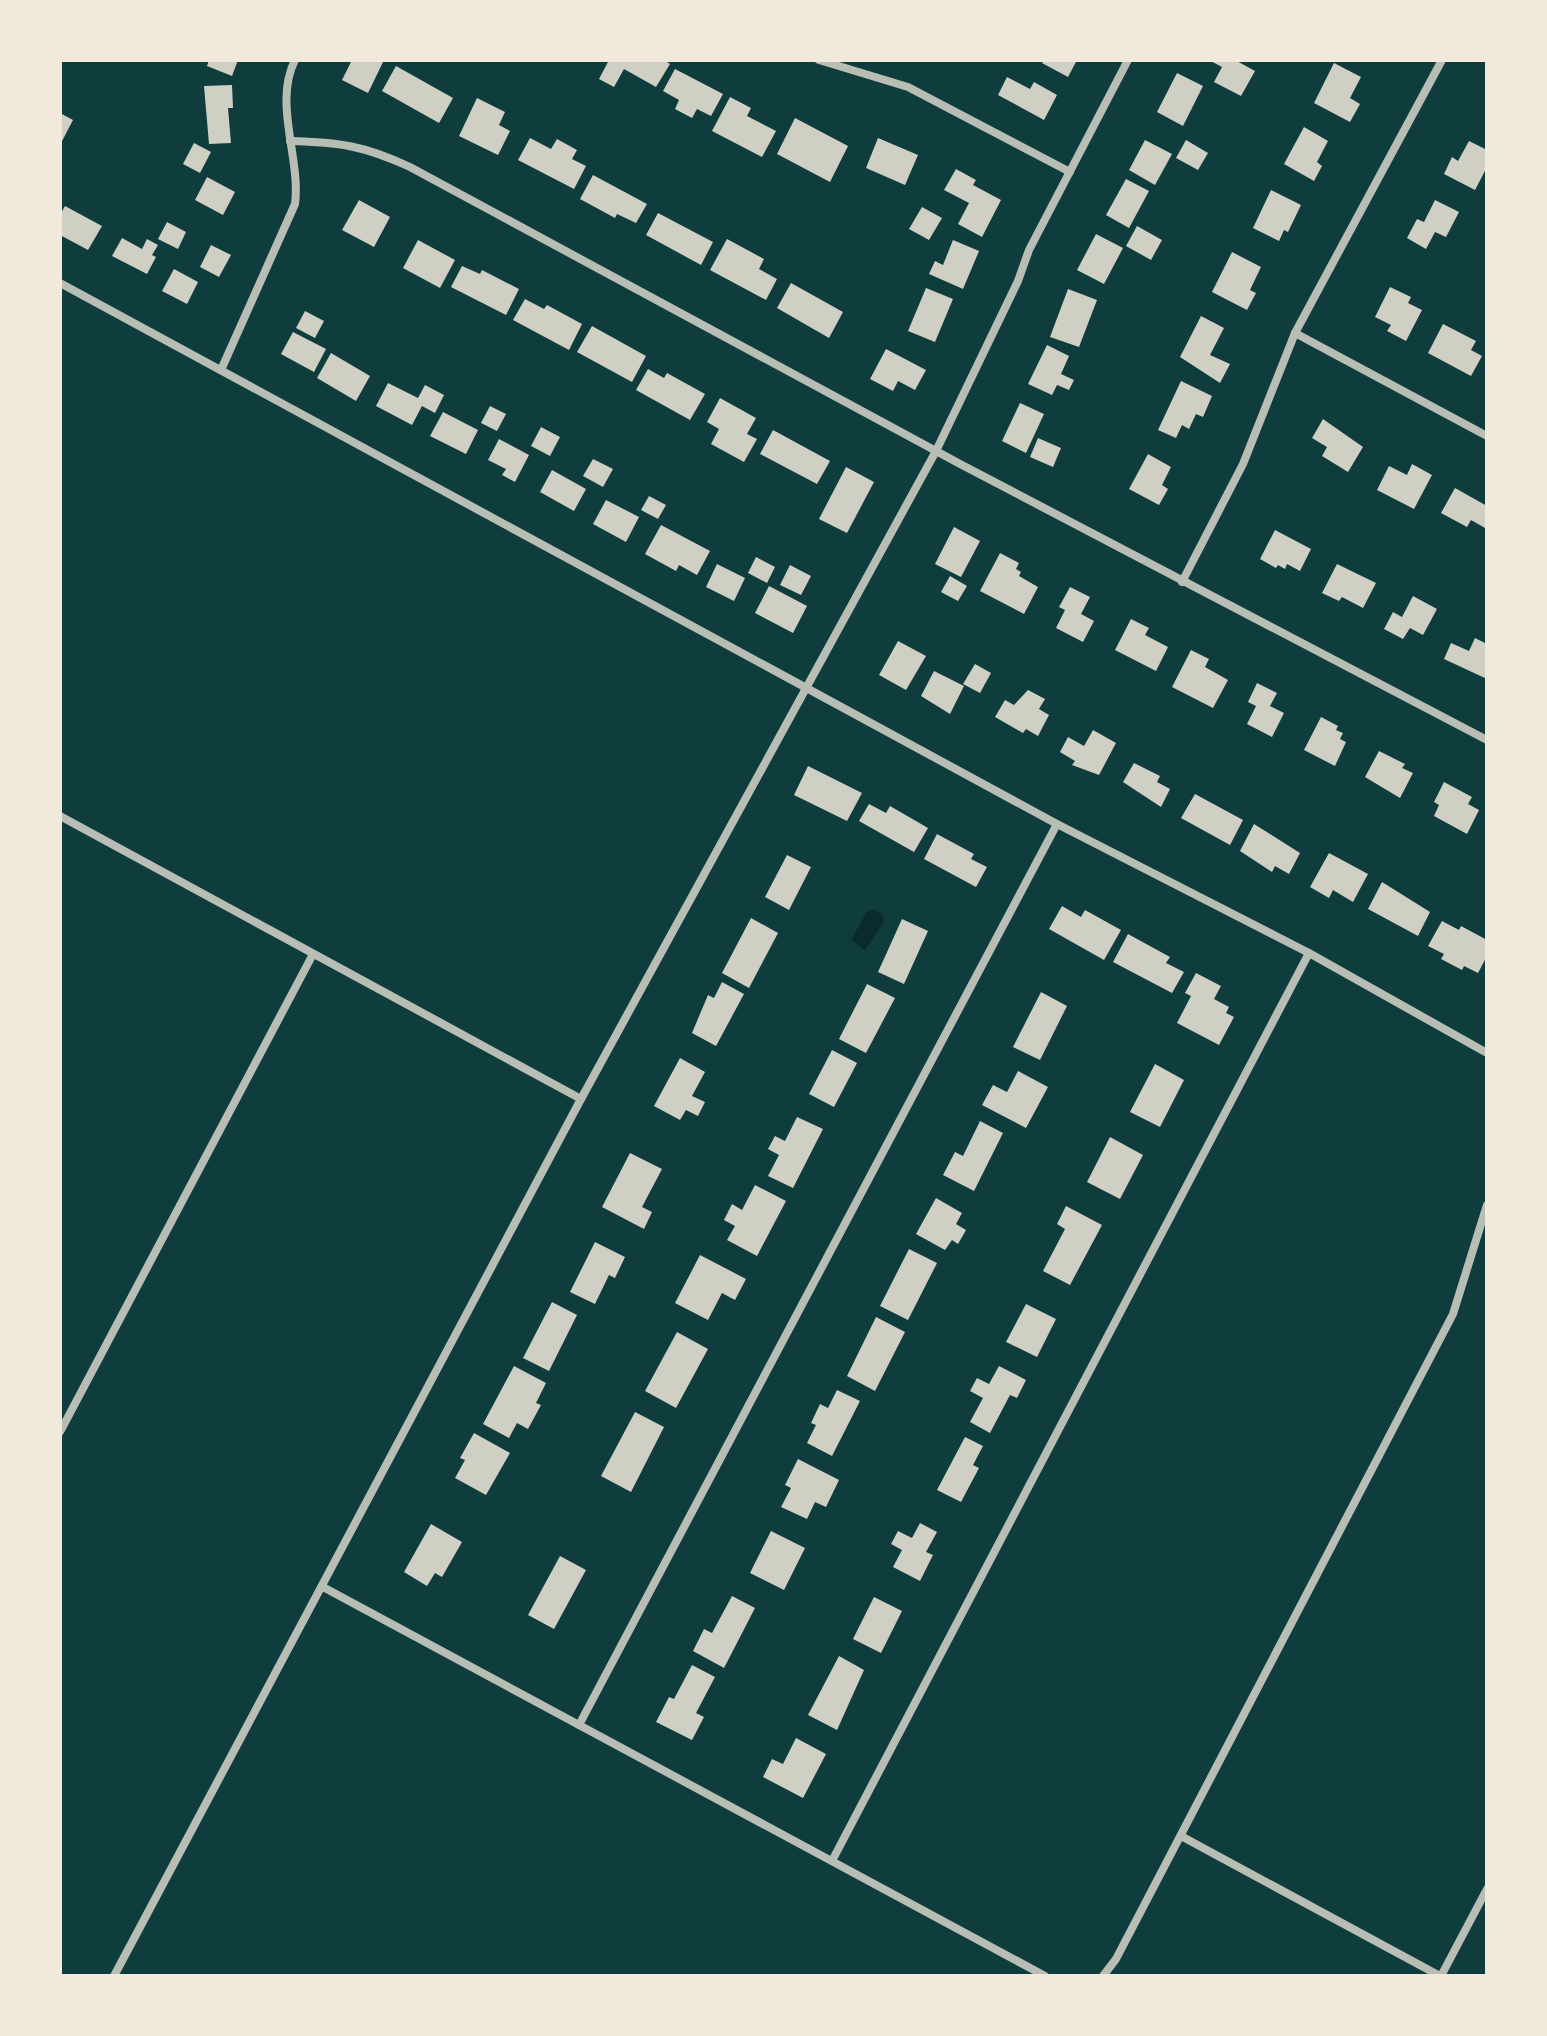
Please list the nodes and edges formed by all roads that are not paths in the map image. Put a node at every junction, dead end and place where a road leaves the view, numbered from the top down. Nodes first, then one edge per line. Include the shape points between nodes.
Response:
1 (295, 60) edge
2 (819, 60) edge
3 (1128, 60) edge
4 (1442, 60) edge
5 (290, 141) junction
6 (1070, 172) junction
7 (60, 283) edge
8 (1295, 333) junction
9 (221, 370) junction
10 (1487, 436) edge
11 (936, 451) junction
12 (1182, 582) junction
13 (805, 688) junction
14 (1487, 740) edge
15 (60, 816) edge
16 (1057, 824) junction
17 (1309, 953) junction
18 (312, 956) junction
19 (1487, 1053) edge
20 (581, 1099) junction
21 (1487, 1205) edge
22 (60, 1432) edge
23 (323, 1587) junction
24 (579, 1725) junction
25 (1181, 1836) junction
26 (833, 1859) junction
27 (1487, 1889) edge
28 (114, 1976) edge
29 (1045, 1976) edge
30 (1103, 1976) edge
31 (1440, 1976) edge

1 - 5 street via 289,88
2 - 6 street via 908,87
3 - 6 street
4 - 8 street
5 - 9 street via 298,187 295,204
5 - 11 street via 346,143 410,167
6 - 11 street
7 - 9 street
8 - 10 street
8 - 12 street via 1243,464
9 - 13 street
11 - 12 street
11 - 13 street
12 - 14 street
13 - 16 street
13 - 20 street
15 - 18 street
16 - 17 street
16 - 24 street
17 - 19 street
17 - 26 street
18 - 20 street
18 - 22 street
20 - 23 street
21 - 25 street via 1453,1314
23 - 24 street
23 - 28 street
24 - 26 street
25 - 30 street
25 - 31 street
26 - 29 street
27 - 31 street

